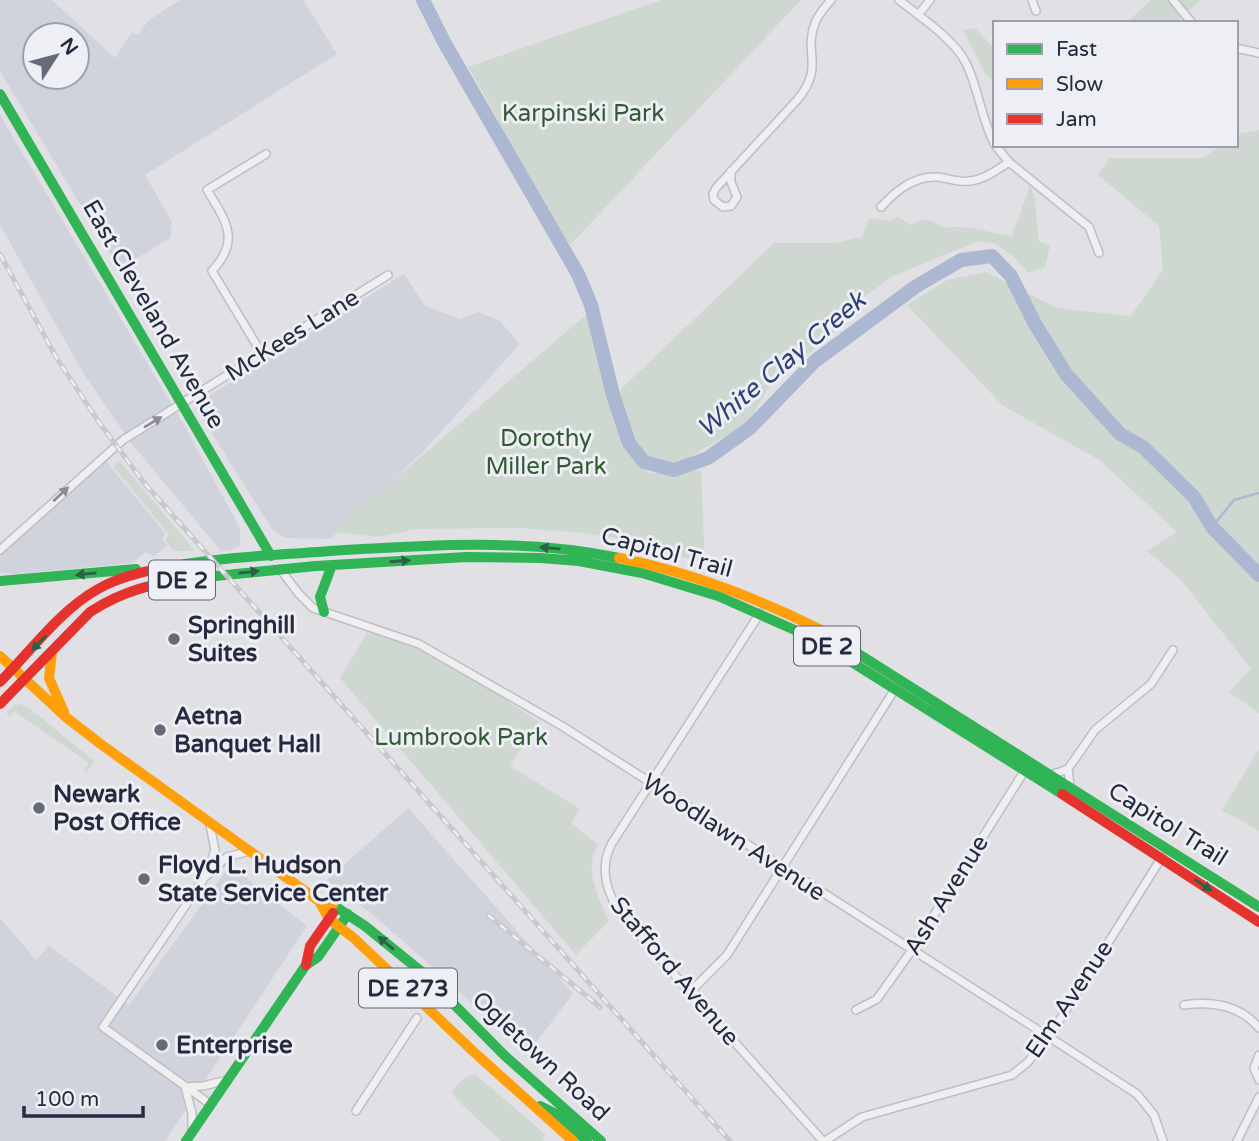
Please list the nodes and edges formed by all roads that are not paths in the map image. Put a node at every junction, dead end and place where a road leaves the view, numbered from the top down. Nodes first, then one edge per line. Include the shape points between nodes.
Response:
1 (831, 0) edge
2 (899, 0) edge
3 (930, 0) edge
4 (1032, 0) edge
5 (1173, 0) edge
6 (1035, 11) dead end
7 (918, 15) junction
8 (1190, 21) edge
9 (1238, 48) edge
10 (1259, 53) edge
11 (0, 94) edge
12 (993, 141) edge
13 (997, 147) edge
14 (266, 154) dead end
15 (1009, 162) junction
16 (731, 171) junction
17 (881, 207) dead end
18 (1099, 253) dead end
19 (388, 275) dead end
20 (262, 354) junction
21 (183, 403) junction
22 (0, 550) edge
23 (271, 556) junction
24 (332, 565) junction
25 (154, 569) junction
26 (280, 569) junction
27 (0, 581) edge
28 (324, 612) junction
29 (760, 612) junction
30 (1173, 650) dead end
31 (53, 651) junction
32 (0, 656) edge
33 (14, 669) junction
34 (26, 680) junction
35 (0, 682) edge
36 (896, 689) junction
37 (0, 704) edge
38 (67, 718) junction
39 (1068, 769) junction
40 (1025, 770) junction
41 (1051, 775) junction
42 (651, 784) junction
43 (1070, 787) junction
44 (209, 822) junction
45 (251, 851) junction
46 (1162, 857) junction
47 (782, 867) junction
48 (205, 877) junction
49 (319, 901) junction
50 (338, 907) junction
51 (1259, 907) edge
52 (348, 914) junction
53 (329, 919) junction
54 (1259, 922) edge
55 (339, 926) junction
56 (912, 950) junction
57 (306, 965) junction
58 (690, 992) junction
59 (1184, 1005) dead end
60 (856, 1010) dead end
61 (418, 1018) dead end
62 (1259, 1028) edge
63 (1049, 1037) junction
64 (475, 1053) junction
65 (1259, 1055) edge
66 (228, 1079) junction
67 (1259, 1080) edge
68 (185, 1087) junction
69 (1259, 1097) edge
70 (527, 1100) junction
71 (210, 1104) junction
72 (558, 1104) junction
73 (356, 1111) dead end
74 (189, 1137) edge
75 (573, 1141) edge
76 (587, 1141) edge
77 (601, 1141) edge
78 (824, 1141) edge
79 (1163, 1141) edge
80 (1237, 1141) edge

1 - 16 street via 815,24 809,83
2 - 7 street
3 - 7 street
4 - 6 street
5 - 8 street
7 - 12 street via 964,58
9 - 10 street
11 - 21 main road, East Cleveland Avenue
13 - 15 street
14 - 20 street via 207,190 229,229 225,255 212,271
15 - 17 street via 972,181 917,180
15 - 18 street via 1089,227
16 - 16 street via 713,194 723,207 731,206 737,197
19 - 20 street, McKees Lane
20 - 21 street, McKees Lane
22 -> 21 street, McKees Lane via 123,440
21 - 23 main road, East Cleveland Avenue
23 - 25 main road, Capitol Trail / DE 2
23 - 26 main road, East Cleveland Avenue
41 -> 23 main road, Capitol Trail / DE 2 via 818,629 760,601 683,573 580,551 496,544
24 - 26 main road, Capitol Trail / DE 2
24 - 28 main road via 320,597
24 -> 29 main road, Capitol Trail / DE 2 via 466,556 561,559 655,576
25 -> 27 main road
25 -> 33 main road, Capitol Trail / DE 2 via 85,598
26 - 28 street, Woodlawn Avenue via 313,608
31 -> 26 main road, Capitol Trail / DE 2 via 98,607 135,589 160,582
28 - 42 street, Woodlawn Avenue via 419,644 562,726
29 - 36 main road, Capitol Trail / DE 2 via 831,648
29 - 42 street, Stafford Avenue
30 - 39 street via 1151,684 1095,730
31 - 34 main road, Capitol Trail / DE 2
31 - 38 main road via 49,678
32 - 33 main road, DE 273
33 - 34 main road, Ogletown Road / DE 273
33 - 35 main road, Capitol Trail
34 - 37 main road, Capitol Trail
34 - 38 main road, Ogletown Road / DE 273
36 - 40 main road, Capitol Trail / DE 2
36 - 47 street
38 - 44 main road, Ogletown Road / DE 273
39 - 41 street
39 - 43 street
40 - 46 main road, Capitol Trail / DE 2
40 - 56 street, Ash Avenue
41 - 43 main road, Capitol Trail / DE 2
42 - 47 street, Woodlawn Avenue
42 - 58 street, Stafford Avenue via 607,852 607,888 623,917
43 - 51 main road, Capitol Trail / DE 2
44 - 45 main road, Ogletown Road / DE 273
44 - 48 street via 215,850
45 - 48 street via 227,857
45 - 49 main road, Ogletown Road / DE 273
46 -> 54 main road, Capitol Trail / DE 2
46 - 63 street, Elm Avenue
47 - 56 street, Woodlawn Avenue
47 - 58 street via 722,961
48 - 68 street via 103,1027
49 - 50 main road, Ogletown Road / DE 273
49 - 53 main road, Ogletown Road / DE 273
50 - 52 main road, Ogletown Road / DE 273
50 - 53 main road
52 - 55 main road
72 -> 52 main road, Ogletown Road / DE 273 via 422,974
53 - 55 main road, Ogletown Road / DE 273
53 - 57 main road via 310,946
55 - 57 main road via 318,957
55 - 64 main road, Ogletown Road / DE 273
56 - 60 street, Ash Avenue via 877,999
56 - 63 street, Woodlawn Avenue
57 - 66 main road
58 - 78 street, Stafford Avenue
59 - 62 street via 1221,1004 1245,1015
61 - 73 street
63 - 78 street, Elm Avenue via 1012,1075 862,1117
63 - 79 street, Woodlawn Avenue via 1137,1094 1154,1115
64 - 70 main road, Ogletown Road / DE 273
64 - 72 main road via 492,1054 522,1082
65 - 67 street via 1254,1063
66 - 68 street
66 - 71 main road
68 - 71 street
68 - 74 street via 192,1113
69 - 80 street
70 - 75 main road, Ogletown Road / DE 273
70 - 76 main road via 556,1114
71 - 74 main road
72 - 77 main road, Ogletown Road / DE 273

